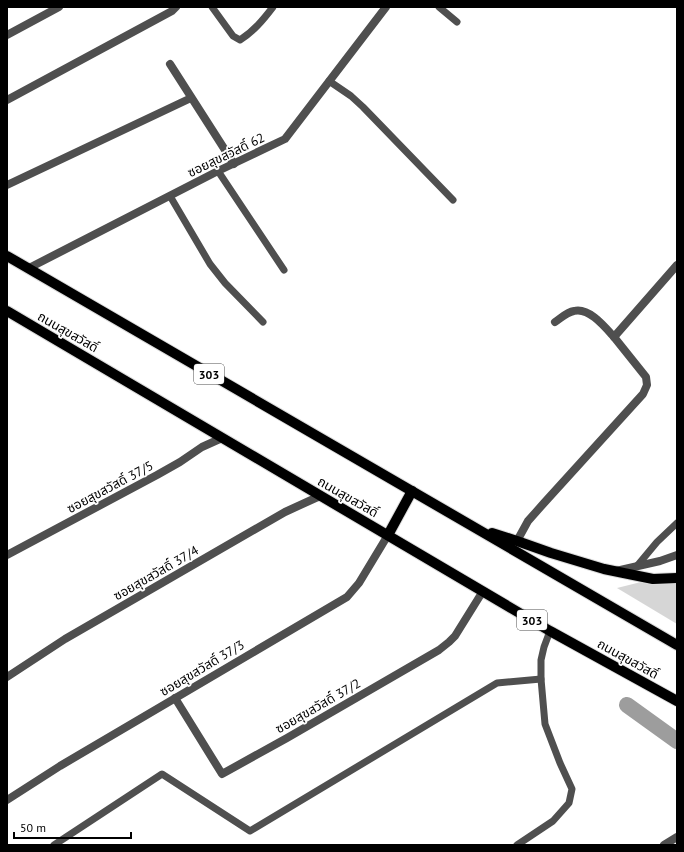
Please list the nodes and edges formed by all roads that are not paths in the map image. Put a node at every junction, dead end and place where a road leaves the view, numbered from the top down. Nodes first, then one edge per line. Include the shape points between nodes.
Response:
1 (59, 7) edge
2 (176, 7) edge
3 (212, 7) edge
4 (273, 7) edge
5 (386, 7) edge
6 (439, 7) edge
7 (457, 22) dead end
8 (7, 35) edge
9 (170, 64) dead end
10 (329, 81) junction
11 (191, 98) junction
12 (7, 100) edge
13 (234, 164) junction
14 (218, 171) junction
15 (7, 185) edge
16 (170, 196) junction
17 (453, 200) dead end
18 (7, 256) edge
19 (677, 265) edge
20 (29, 268) junction
21 (284, 270) dead end
22 (7, 311) edge
23 (263, 322) dead end
24 (555, 322) dead end
25 (614, 337) junction
26 (222, 438) junction
27 (412, 491) junction
28 (320, 496) junction
29 (677, 522) edge
30 (475, 528) junction
31 (388, 535) junction
32 (517, 541) junction
33 (8, 552) edge
34 (677, 555) edge
35 (637, 566) junction
36 (616, 571) junction
37 (677, 578) edge
38 (483, 591) junction
39 (550, 631) junction
40 (677, 645) edge
41 (7, 677) edge
42 (541, 679) junction
43 (175, 698) junction
44 (677, 702) edge
45 (7, 800) edge
46 (677, 837) edge
47 (54, 845) edge
48 (517, 845) edge
49 (664, 845) edge

1 - 8 street
2 - 12 street
3 - 4 lane via 233,36 240,40 262,22
5 - 10 street, ซอยสุขสวัสดิ์ 62
6 - 7 lane
9 - 11 street
10 - 13 street, ซอยสุขสวัสดิ์ 62 via 285,139
10 - 17 lane via 363,107
11 - 13 street
11 - 15 street
13 - 14 street, ซอยสุขสวัสดิ์ 62
14 - 16 street, ซอยสุขสวัสดิ์ 62
14 - 21 lane
16 - 20 street, ซอยสุขสวัสดิ์ 62
16 - 23 lane via 210,264
18 - 20 main road, 303
19 - 25 street
20 - 27 main road, 303
22 - 26 main road, ถนนสุขสวัสดิ์ / 303
24 - 25 street via 578,310 598,319
25 - 32 street via 646,377 647,386 643,394 528,521
26 - 28 main road, ถนนสุขสวัสดิ์ / 303
26 - 33 street, ซอยสุขสวัสดิ์ 37/5 via 202,447 158,475
27 - 30 main road, 303
27 - 31 main road
28 - 31 main road, ถนนสุขสวัสดิ์ / 303
28 - 41 street, ซอยสุขสวัสดิ์ 37/4 via 285,512 65,639
29 - 35 lane
30 - 32 main road
30 - 40 main road, 303
31 - 38 main road, ถนนสุขสวัสดิ์ / 303
31 - 43 street, ซอยสุขสวัสดิ์ 37/3 via 347,597
32 - 36 main road
34 - 35 street
35 - 36 street
36 - 37 main road via 653,578
38 - 39 main road, ถนนสุขสวัสดิ์ / 303
38 - 43 street, ซอยสุขสวัสดิ์ 37/2 via 455,636 439,650 222,774
39 - 42 lane via 541,660
39 - 44 main road, ถนนสุขสวัสดิ์ / 303
42 - 47 lane via 497,683 250,831 162,774
42 - 48 lane via 544,724 572,789 569,802 554,821
43 - 45 street, ซอยสุขสวัสดิ์ 37/3
46 - 49 street

